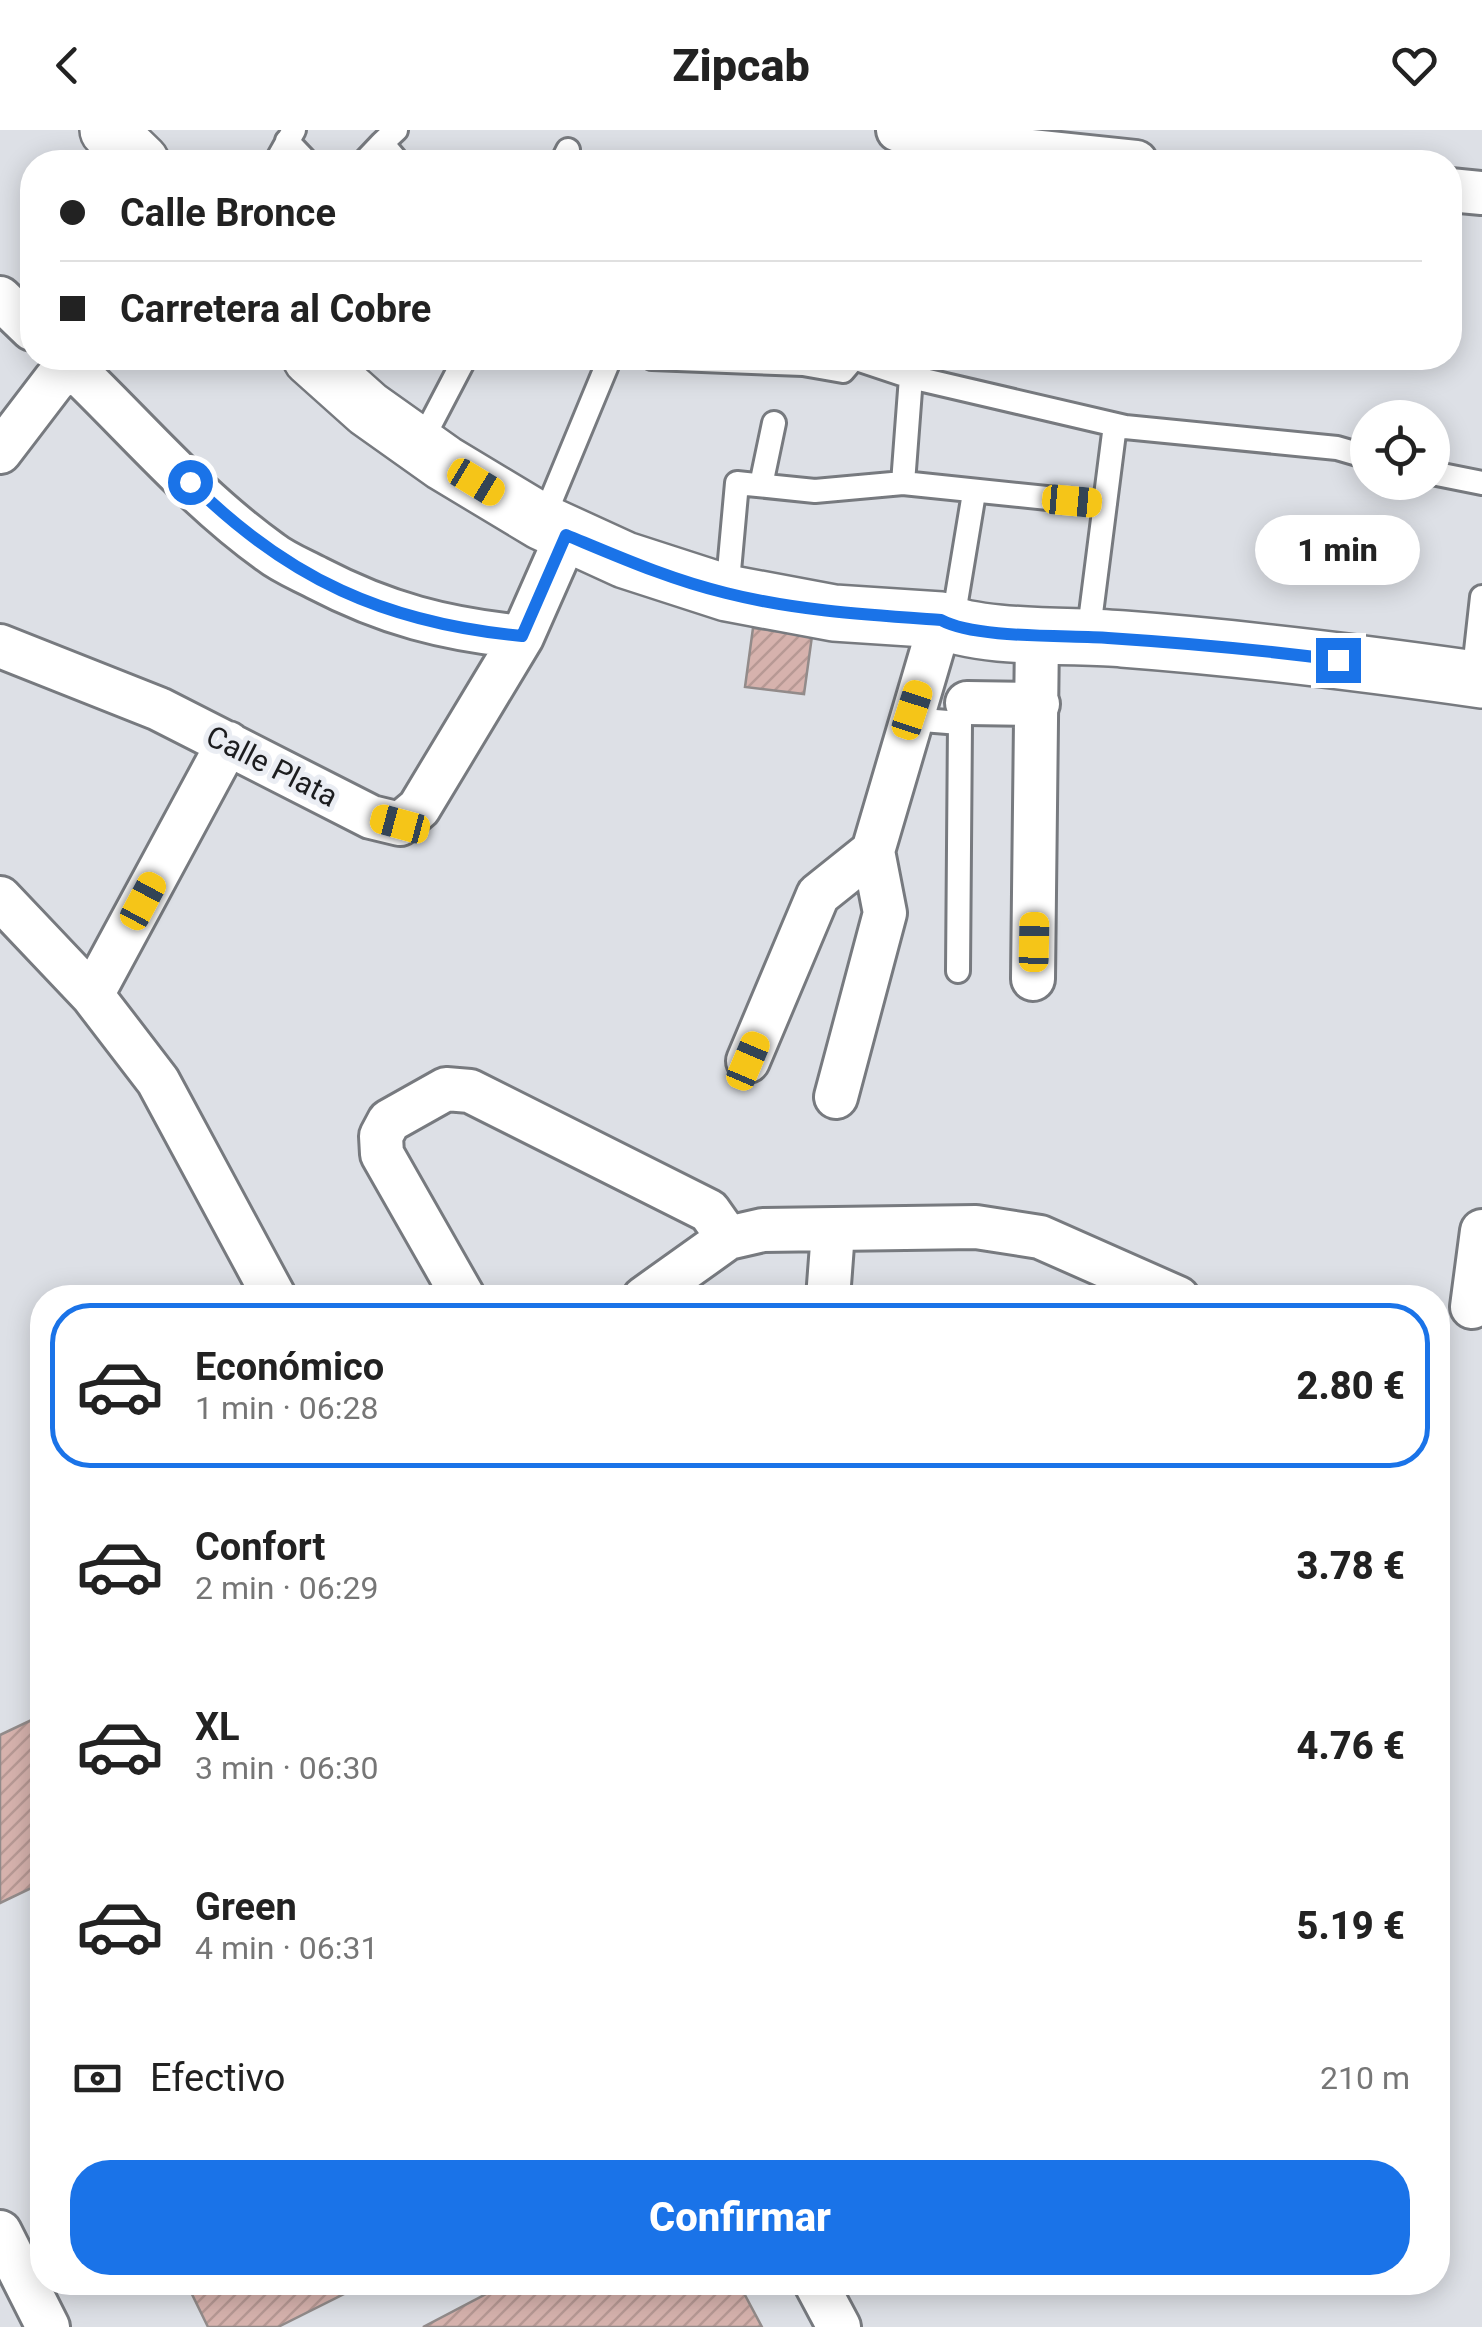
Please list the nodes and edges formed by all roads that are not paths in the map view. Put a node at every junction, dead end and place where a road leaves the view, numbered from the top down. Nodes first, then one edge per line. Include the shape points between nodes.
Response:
1 (108, 130) edge
2 (898, 130) edge
3 (129, 150) edge
4 (1023, 150) edge
5 (63, 370) edge
6 (75, 370) edge
7 (324, 370) edge
8 (459, 370) edge
9 (603, 370) edge
10 (890, 370) edge
11 (911, 377) junction
12 (774, 422) dead end
13 (1115, 425) junction
14 (419, 446) junction
15 (0, 452) edge
16 (1350, 452) edge
17 (1450, 477) edge
18 (903, 483) junction
19 (1482, 483) edge
20 (760, 485) junction
21 (974, 493) junction
22 (1104, 504) junction
23 (554, 528) junction
24 (727, 594) junction
25 (1482, 596) edge
26 (947, 623) junction
27 (522, 636) junction
28 (1063, 636) junction
29 (0, 646) edge
30 (1478, 679) edge
31 (967, 703) dead end
32 (1038, 704) junction
33 (910, 718) junction
34 (228, 743) junction
35 (873, 851) junction
36 (0, 898) edge
37 (958, 971) dead end
38 (1033, 979) dead end
39 (92, 995) junction
40 (748, 1061) dead end
41 (836, 1097) dead end
42 (1482, 1231) edge
43 (833, 1232) junction
44 (728, 1238) junction
45 (268, 1285) edge
46 (457, 1285) edge
47 (662, 1285) edge
48 (829, 1285) edge
49 (1149, 1285) edge
50 (1464, 1306) edge
51 (0, 2232) edge
52 (30, 2291) edge
53 (32, 2295) edge
54 (822, 2295) edge
55 (48, 2327) edge
56 (839, 2327) edge

1 - 3 street
2 - 4 street via 928,140
5 - 15 street
6 - 27 street via 272,554 415,620
7 - 14 street
8 - 14 lane
9 - 23 lane
10 - 11 lane
11 - 13 lane
11 - 18 lane
12 - 20 lane
13 - 16 lane
13 - 22 lane
14 - 23 street
17 - 19 lane
18 - 20 lane via 815,491
18 - 21 lane
20 - 24 lane via 738,483
21 - 22 lane
21 - 26 lane
22 - 28 lane
23 - 24 street
23 - 27 street, Calle Plata
24 - 26 street
25 - 30 lane
26 - 28 street
26 - 33 street
27 - 34 street, Calle Plata via 419,808 400,824 371,816
28 - 30 street
28 - 32 street
29 - 34 street, Calle Plata
31 - 32 street
32 - 38 street
33 - 35 street
33 - 37 lane via 960,723
34 - 39 street
35 - 40 street via 818,895
35 - 41 street via 885,913
36 - 39 street
39 - 45 street via 158,1082
42 - 50 street
43 - 44 street via 763,1230
43 - 48 street
43 - 49 street via 976,1228 1040,1237
44 - 46 street via 709,1212 470,1091 446,1089 390,1121 381,1136 382,1154
44 - 47 street
51 - 52 street
53 - 55 street
54 - 56 street

